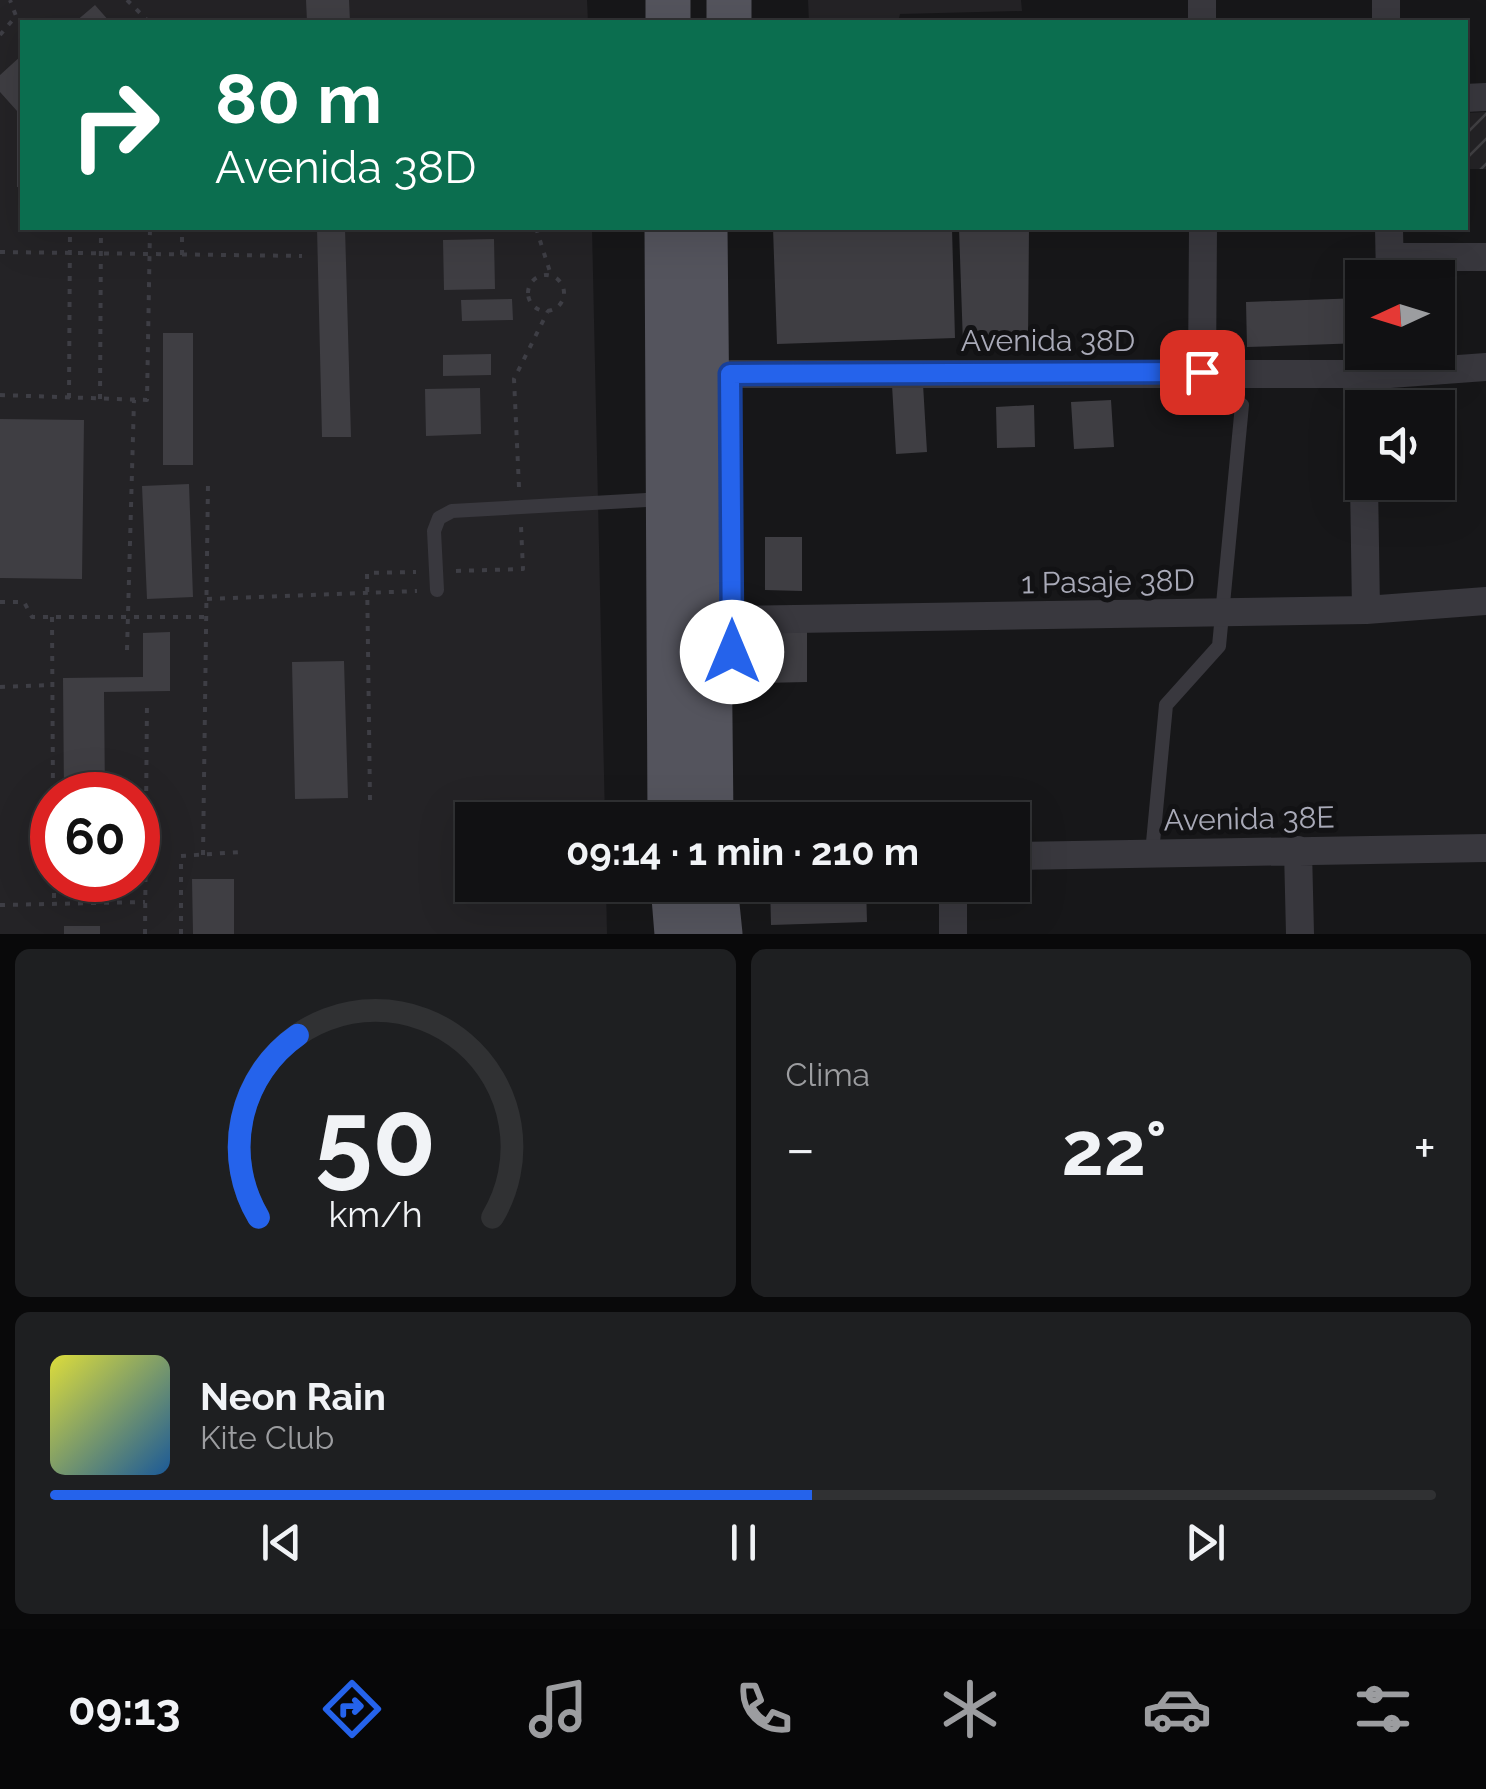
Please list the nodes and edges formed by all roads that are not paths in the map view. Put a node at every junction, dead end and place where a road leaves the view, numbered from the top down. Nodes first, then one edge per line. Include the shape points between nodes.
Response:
1 (666, 230) edge
2 (706, 230) edge
3 (730, 230) edge
4 (1203, 230) edge
5 (1389, 230) edge
6 (1486, 257) edge
7 (1390, 260) edge
8 (1455, 260) edge
9 (1455, 367) edge
10 (1486, 367) edge
11 (1345, 368) edge
12 (1202, 372) junction
13 (730, 374) junction
14 (1242, 405) dead end
15 (665, 499) junction
16 (1364, 500) edge
17 (437, 590) road end
18 (1486, 600) edge
19 (1366, 610) junction
20 (1224, 612) junction
21 (732, 620) junction
22 (670, 802) edge
23 (710, 802) edge
24 (732, 802) edge
25 (1486, 848) edge
26 (1298, 850) junction
27 (1152, 853) junction
28 (1030, 856) edge
29 (674, 902) edge
30 (717, 902) edge
31 (733, 902) edge
32 (953, 902) edge
33 (677, 934) edge
34 (720, 934) edge
35 (734, 934) edge
36 (953, 934) edge
37 (1300, 934) edge

1 - 15 main road
2 - 23 main road
3 - 13 main road
4 - 12 street
5 - 7 street
6 - 8 street
9 - 10 street, Avenida 38D
11 - 12 street, Avenida 38D
12 - 13 street, Avenida 38D
13 - 21 main road
14 - 20 lane
15 - 17 lane via 452,512 434,532
15 - 22 main road
16 - 19 street
18 - 19 street, 1 Pasaje 38D
19 - 20 street, 1 Pasaje 38D
20 - 21 street, 1 Pasaje 38D
20 - 27 lane via 1219,646 1166,705
21 - 24 main road
25 - 26 street, Avenida 38E
26 - 27 street, Avenida 38E
26 - 37 street
27 - 28 street, Avenida 38E
29 - 33 main road
30 - 34 main road
31 - 35 main road
32 - 36 street

